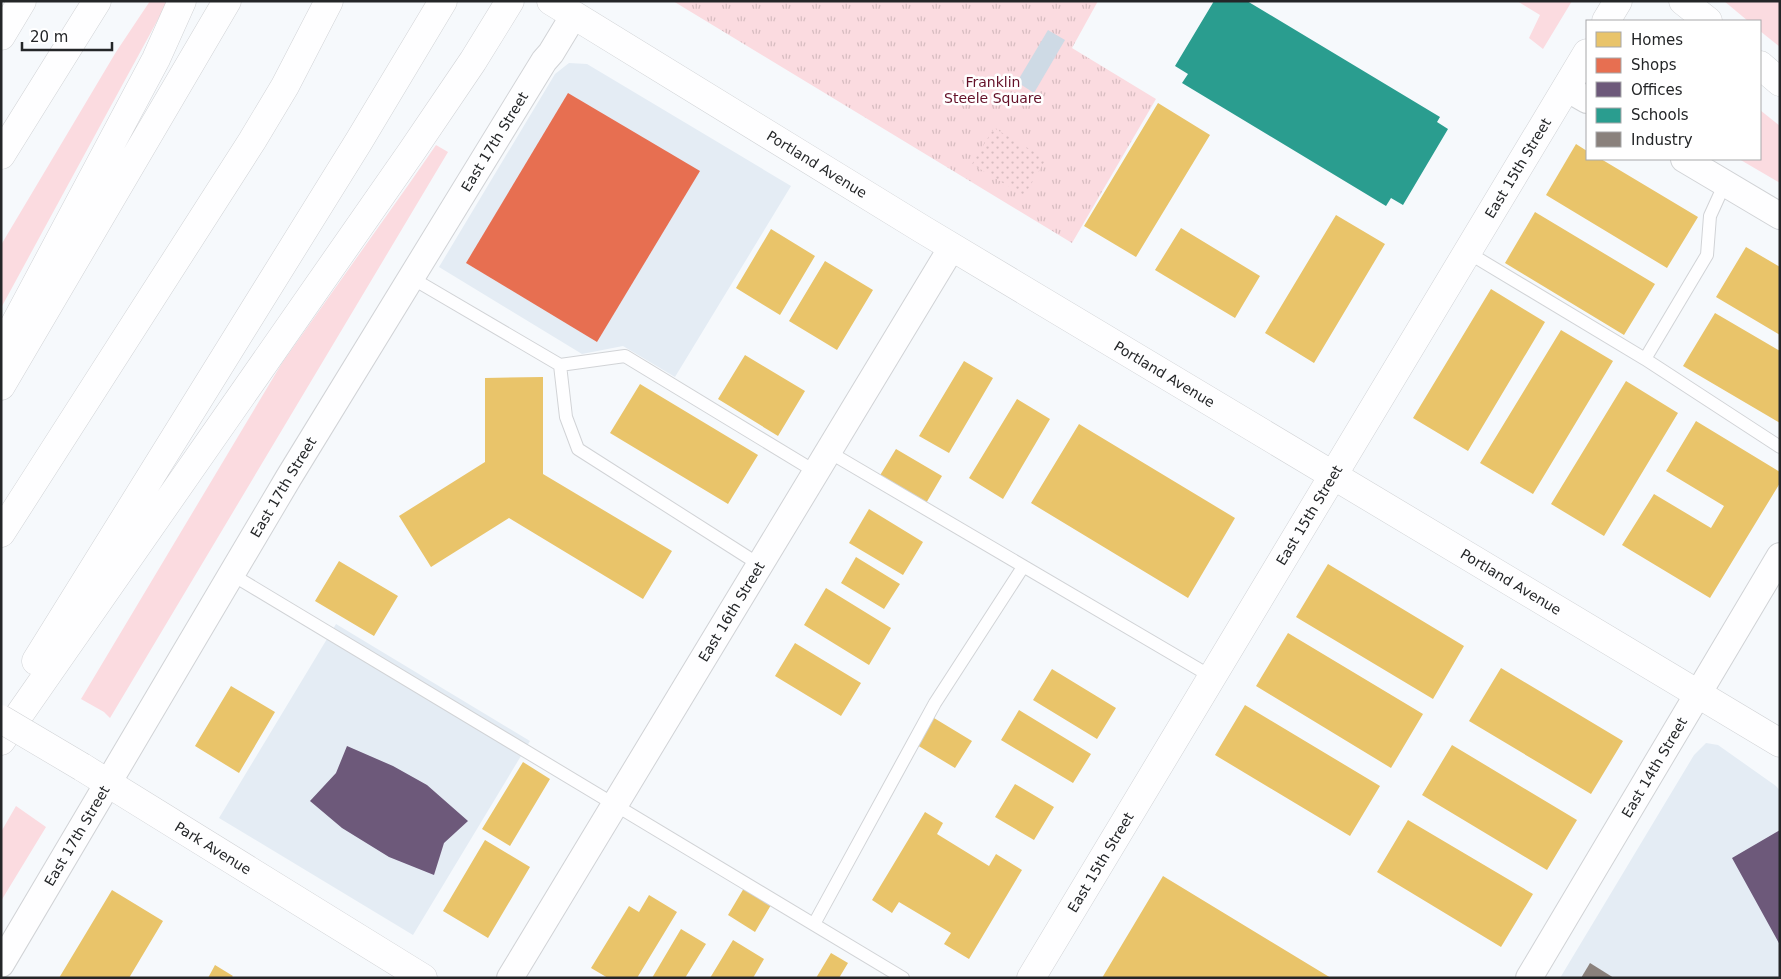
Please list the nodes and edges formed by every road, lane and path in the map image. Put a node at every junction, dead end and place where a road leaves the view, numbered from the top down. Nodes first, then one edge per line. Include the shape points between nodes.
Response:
1 (22, 1) edge
2 (97, 1) edge
3 (182, 1) edge
4 (227, 1) edge
5 (329, 1) edge
6 (443, 1) edge
7 (510, 1) edge
8 (551, 1) edge
9 (1684, 1) edge
10 (574, 15) junction
11 (1707, 20) edge
12 (1, 36) edge
13 (1586, 57) edge
14 (1761, 66) edge
15 (1780, 82) edge
16 (1577, 94) edge
17 (1, 155) edge
18 (1686, 160) edge
19 (1725, 184) junction
20 (1780, 216) edge
21 (952, 247) junction
22 (1467, 252) junction
23 (410, 277) junction
24 (1, 350) edge
25 (1646, 359) junction
26 (560, 366) junction
27 (1, 386) edge
28 (1780, 446) edge
29 (822, 462) junction
30 (1333, 476) junction
31 (1, 532) edge
32 (1780, 556) edge
33 (760, 565) junction
34 (1023, 567) junction
35 (231, 574) junction
36 (1212, 677) junction
37 (1698, 695) junction
38 (1, 718) edge
39 (1, 741) edge
40 (1780, 743) edge
41 (107, 782) junction
42 (615, 804) junction
43 (814, 924) junction
44 (1, 964) edge
45 (423, 978) edge
46 (510, 978) edge
47 (903, 978) edge
48 (1031, 978) edge
49 (1529, 978) edge

1 - 12 main road
2 - 17 main road
3 - 24 main road via 156,59
4 - 27 main road
5 - 31 main road via 252,141
6 - 38 main road
7 - 39 main road via 412,151
8 - 10 main road, Portland Avenue
9 - 11 main road
10 - 21 main road, Portland Avenue
10 - 23 street, East 17th Street
13 - 16 main road, East 15th Street
14 - 15 main road
16 - 22 main road, East 15th Street
18 - 19 street
19 - 20 street
19 - 25 lane via 1710,216 1706,255
21 - 29 street, East 16th Street
21 - 30 main road, Portland Avenue
22 - 25 lane
22 - 30 main road, East 15th Street
23 - 26 lane
23 - 35 street, East 17th Street
25 - 28 lane
26 - 29 lane via 625,356
26 - 33 lane via 566,417 578,448
29 - 33 street, East 16th Street
29 - 34 lane
30 - 36 main road, East 15th Street
30 - 37 main road, Portland Avenue
32 - 37 street, East 14th Street
33 - 42 street, East 16th Street
34 - 36 lane
34 - 43 lane via 935,703
35 - 41 street, East 17th Street
35 - 42 lane
36 - 48 main road, East 15th Street
37 - 40 main road, Portland Avenue
37 - 49 street, East 14th Street
38 - 41 main road, Park Avenue, bridge
41 - 44 street, East 17th Street
41 - 45 main road, Park Avenue
42 - 43 lane
42 - 46 street, East 16th Street
43 - 47 lane

